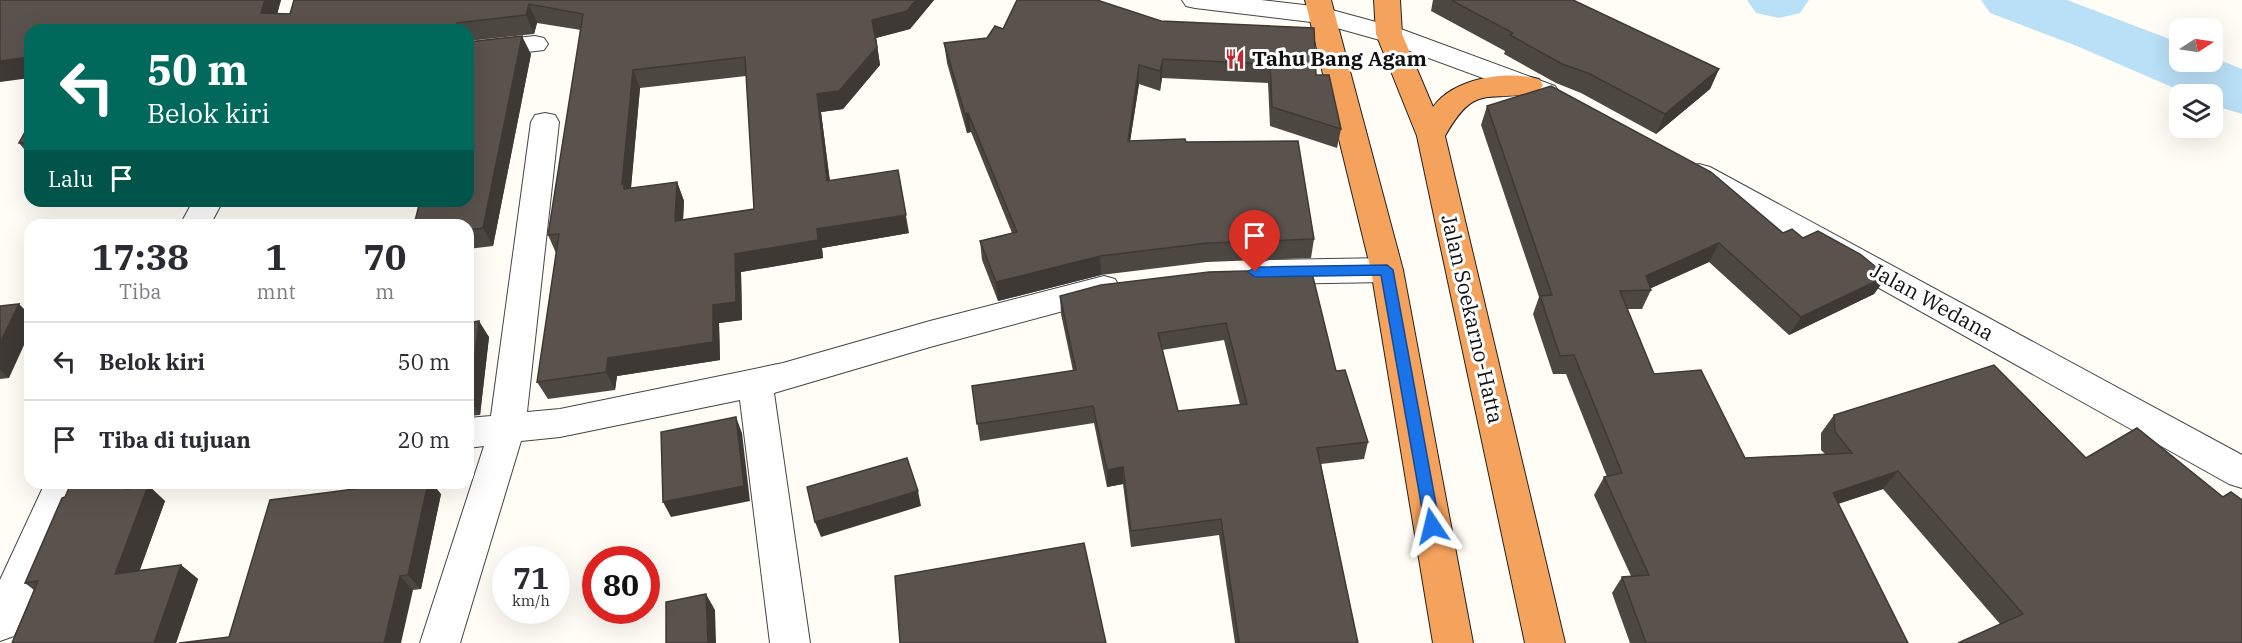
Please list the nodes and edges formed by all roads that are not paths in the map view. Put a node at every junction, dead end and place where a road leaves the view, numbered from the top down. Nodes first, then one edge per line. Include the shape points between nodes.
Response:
1 (1195, 0) edge
2 (1387, 0) edge
3 (1319, 7) edge
4 (1389, 34) junction
5 (535, 44) dead end
6 (474, 50) edge
7 (1529, 85) junction
8 (1570, 102) edge
9 (544, 122) dead end
10 (1431, 136) junction
11 (1674, 160) edge
12 (1387, 270) junction
13 (1243, 273) edge
14 (1138, 283) edge
15 (755, 383) junction
16 (507, 428) junction
17 (474, 432) edge
18 (2242, 473) edge
19 (70, 489) edge
20 (0, 624) edge
21 (440, 643) edge
22 (790, 643) edge
23 (1453, 643) edge
24 (1545, 643) edge

1 - 3 street
2 - 4 highway, Jalan Soekarno-Hatta
3 - 4 street
3 - 12 highway
4 - 7 street
4 - 10 highway, Jalan Soekarno-Hatta
5 - 6 street
7 - 8 street
7 - 10 highway via 1475,91 1452,103
9 - 16 street
10 - 24 highway, Jalan Soekarno-Hatta
11 - 18 street, Jalan Wedana
12 - 13 street
12 - 23 highway
14 - 15 street via 1101,289
15 - 16 street via 560,423
15 - 22 street
16 - 17 street
16 - 21 street
19 - 20 street

